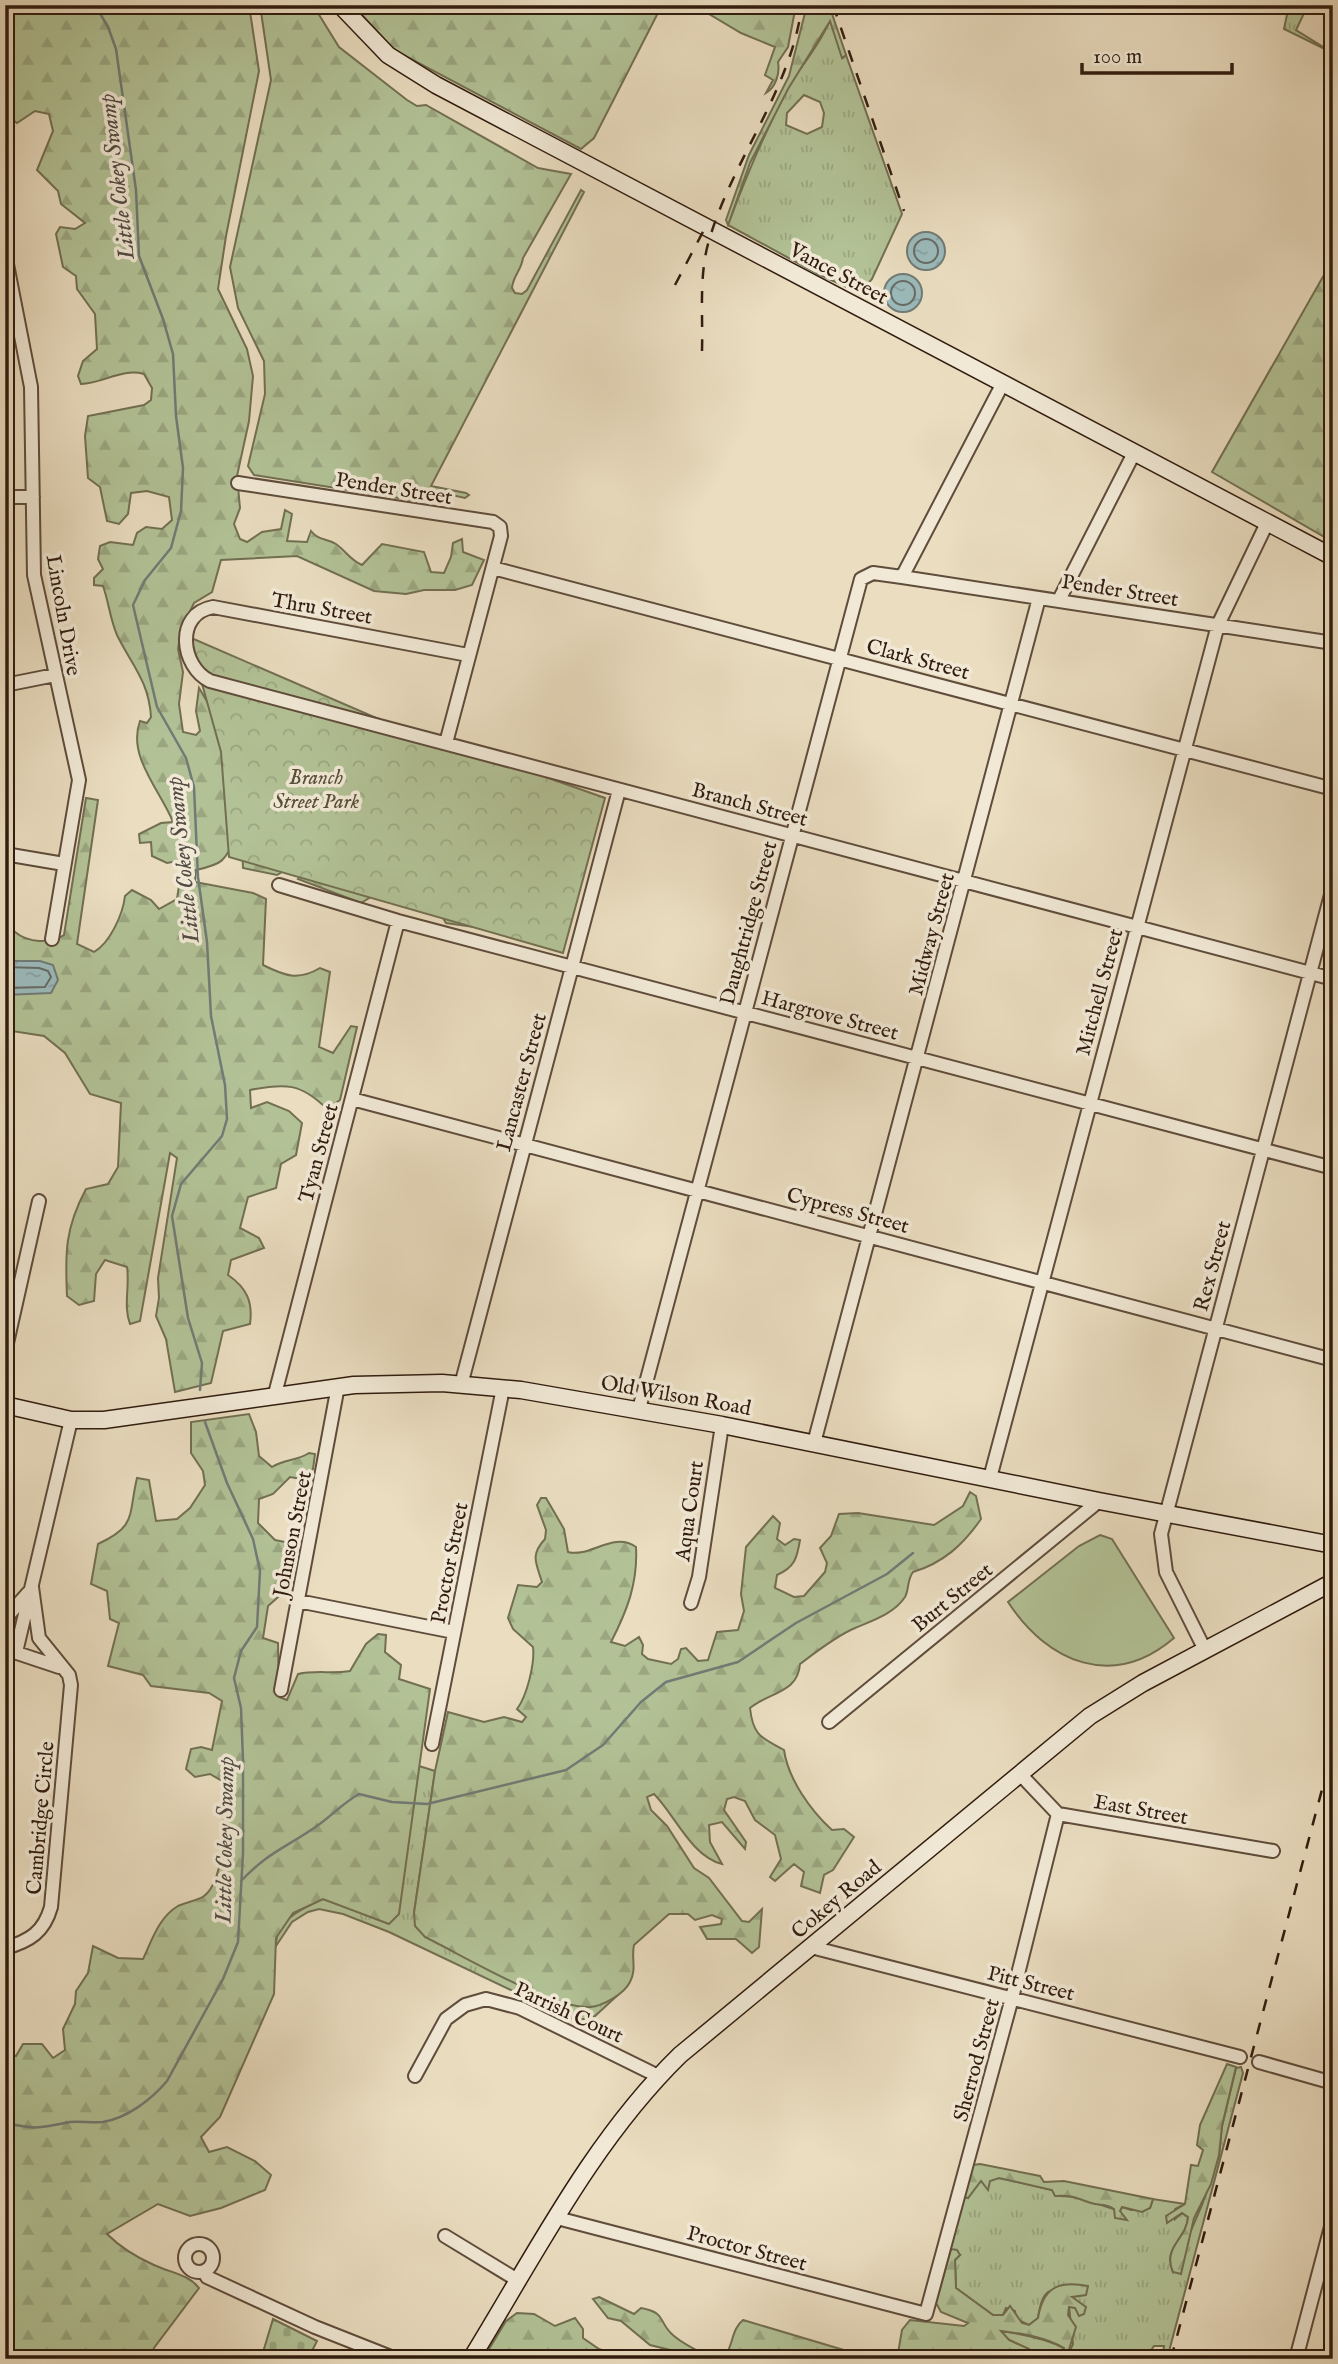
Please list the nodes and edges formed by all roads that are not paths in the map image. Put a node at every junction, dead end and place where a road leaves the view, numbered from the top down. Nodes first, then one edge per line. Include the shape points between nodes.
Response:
1 (340, 5) edge
2 (6, 259) edge
3 (1003, 383) junction
4 (1134, 453) junction
5 (238, 484) dead end
6 (5, 497) edge
7 (33, 497) junction
8 (1267, 523) junction
9 (1333, 557) edge
10 (493, 568) junction
11 (902, 577) junction
12 (1039, 598) junction
13 (1059, 600) junction
14 (1217, 625) junction
15 (185, 639) joint
16 (1333, 643) edge
17 (468, 655) junction
18 (839, 658) junction
19 (55, 675) junction
20 (5, 685) edge
21 (1011, 704) junction
22 (446, 743) junction
23 (1184, 749) junction
24 (1333, 789) edge
25 (619, 790) junction
26 (791, 834) junction
27 (5, 854) edge
28 (64, 864) junction
29 (965, 880) junction
30 (279, 885) dead end
31 (1333, 887) edge
32 (398, 921) junction
33 (1137, 927) junction
34 (52, 939) dead end
35 (572, 965) junction
36 (1310, 973) junction
37 (1333, 979) edge
38 (744, 1012) junction
39 (917, 1058) junction
40 (352, 1099) junction
41 (1088, 1104) junction
42 (525, 1143) junction
43 (1262, 1149) junction
44 (1333, 1168) edge
45 (696, 1189) junction
46 (39, 1201) dead end
47 (871, 1236) junction
48 (1042, 1281) junction
49 (1216, 1328) junction
50 (5, 1352) edge
51 (1333, 1360) edge
52 (461, 1385) junction
53 (338, 1386) junction
54 (503, 1388) junction
55 (275, 1394) junction
56 (5, 1405) edge
57 (639, 1409) junction
58 (71, 1420) junction
59 (722, 1424) junction
60 (814, 1443) junction
61 (990, 1478) junction
62 (1099, 1502) junction
63 (1166, 1513) junction
64 (1333, 1545) edge
65 (1333, 1581) edge
66 (32, 1587) junction
67 (298, 1601) junction
68 (691, 1603) dead end
69 (5, 1619) edge
70 (454, 1632) junction
71 (1205, 1650) junction
72 (11, 1651) edge
73 (62, 1669) junction
74 (281, 1690) dead end
75 (829, 1722) dead end
76 (432, 1744) dead end
77 (1020, 1774) junction
78 (1058, 1814) junction
79 (1273, 1851) dead end
80 (811, 1947) junction
81 (5, 1948) edge
82 (1012, 1998) junction
83 (1240, 2057) dead end
84 (1259, 2062) dead end
85 (415, 2076) dead end
86 (658, 2076) junction
87 (1333, 2083) edge
88 (557, 2218) junction
89 (1333, 2218) edge
90 (445, 2236) dead end
91 (1324, 2251) junction
92 (1333, 2263) edge
93 (204, 2271) dead end
94 (519, 2281) junction
95 (926, 2314) joint
96 (396, 2359) edge
97 (471, 2359) edge
98 (1296, 2359) edge

1 - 3 street, Vance Street via 388,55 436,86
2 - 7 street, Lincoln Drive via 31,387
3 - 4 street, Vance Street
3 - 11 street
4 - 8 street, Vance Street
4 - 13 street
5 - 10 street, Pender Street via 493,522 500,527 501,536
6 - 7 street
7 - 19 street, Lincoln Drive via 32,560
8 - 9 street, Vance Street
8 - 14 street, Mitchell Street
10 - 17 street
10 - 18 street, Clark Street
11 - 12 street, Pender Street
11 - 18 street, Daughtridge Street via 873,573 861,579
12 - 13 street, Pender Street
12 - 21 street, Midway Street
13 - 14 street, Pender Street
14 - 16 street, Pender Street
14 - 23 street, Mitchell Street
15 - 17 street, Thru Street via 196,619 213,607
15 - 22 street, Branch Street via 192,666 210,681
17 - 22 street
18 - 21 street, Clark Street
18 - 26 street, Daughtridge Street
19 - 20 street
19 - 28 street, Lincoln Drive via 79,780
21 - 23 street, Clark Street
21 - 29 street, Midway Street
22 - 25 street, Branch Street
23 - 24 street, Clark Street
23 - 33 street, Mitchell Street
25 - 26 street, Branch Street
25 - 35 street, Lancaster Street
26 - 29 street, Branch Street
26 - 38 street, Daughtridge Street
27 - 28 street
28 - 34 street, Lincoln Drive
29 - 33 street, Branch Street
29 - 39 street, Midway Street
30 - 32 street, Hargrove Street
31 - 36 street, Rex Street
32 - 35 street, Hargrove Street
32 - 40 street, Tyan Street
33 - 36 street, Branch Street
33 - 41 street, Mitchell Street
35 - 38 street, Hargrove Street
35 - 42 street, Lancaster Street
36 - 37 street, Branch Street
36 - 43 street, Rex Street
38 - 39 street, Hargrove Street
38 - 45 street, Daughtridge Street
39 - 41 street, Hargrove Street
39 - 47 street, Midway Street
40 - 42 street, Cypress Street
40 - 55 street, Tyan Street
41 - 43 street, Hargrove Street
41 - 48 street, Mitchell Street
42 - 45 street, Cypress Street
42 - 52 street, Lancaster Street
43 - 44 street, Hargrove Street
43 - 49 street, Rex Street
45 - 47 street, Cypress Street
45 - 57 street, Daughtridge Street
46 - 50 street
47 - 48 street, Cypress Street
47 - 60 street, Midway Street
48 - 49 street, Cypress Street
48 - 61 street, Mitchell Street
49 - 51 street, Cypress Street
49 - 63 street, Rex Street
52 - 53 street, Old Wilson Road
52 - 54 street, Old Wilson Road
53 - 55 street, Old Wilson Road
53 - 67 street, Johnson Street
54 - 57 street, Old Wilson Road
54 - 70 street, Proctor Street
55 - 58 street, Old Wilson Road via 137,1416
56 - 58 street, Old Wilson Road
57 - 59 street, Old Wilson Road
58 - 66 street
59 - 60 street, Old Wilson Road
59 - 68 street, Aqua Court
60 - 61 street, Old Wilson Road
61 - 62 street, Old Wilson Road
62 - 63 street, Old Wilson Road
62 - 75 street, Burt Street
63 - 64 street, Old Wilson Road
63 - 71 street, Rex Street via 1161,1534 1163,1561
65 - 71 street, Cokey Road
66 - 69 street
66 - 72 street
66 - 73 street via 39,1638
67 - 70 street
67 - 74 street, Johnson Street
70 - 76 street, Proctor Street
71 - 77 street, Cokey Road via 1107,1705
72 - 73 street
73 - 81 street, Cambridge Circle via 71,1685 51,1907 38,1933
77 - 78 street
77 - 80 street, Cokey Road
78 - 79 street, East Street
78 - 82 street, Sherrod Street
80 - 82 street, Pitt Street
80 - 86 street, Cokey Road
82 - 83 street, Pitt Street
82 - 95 street, Sherrod Street
84 - 87 street
85 - 86 street, Parrish Court via 446,2019 465,2005 486,1999 520,2008
86 - 88 street, Cokey Road via 609,2136
88 - 94 street, Cokey Road
88 - 95 street, Proctor Street
89 - 91 street
90 - 94 street
91 - 92 street
91 - 98 street
93 - 96 street via 207,2277 300,2320
94 - 97 street, Cokey Road

